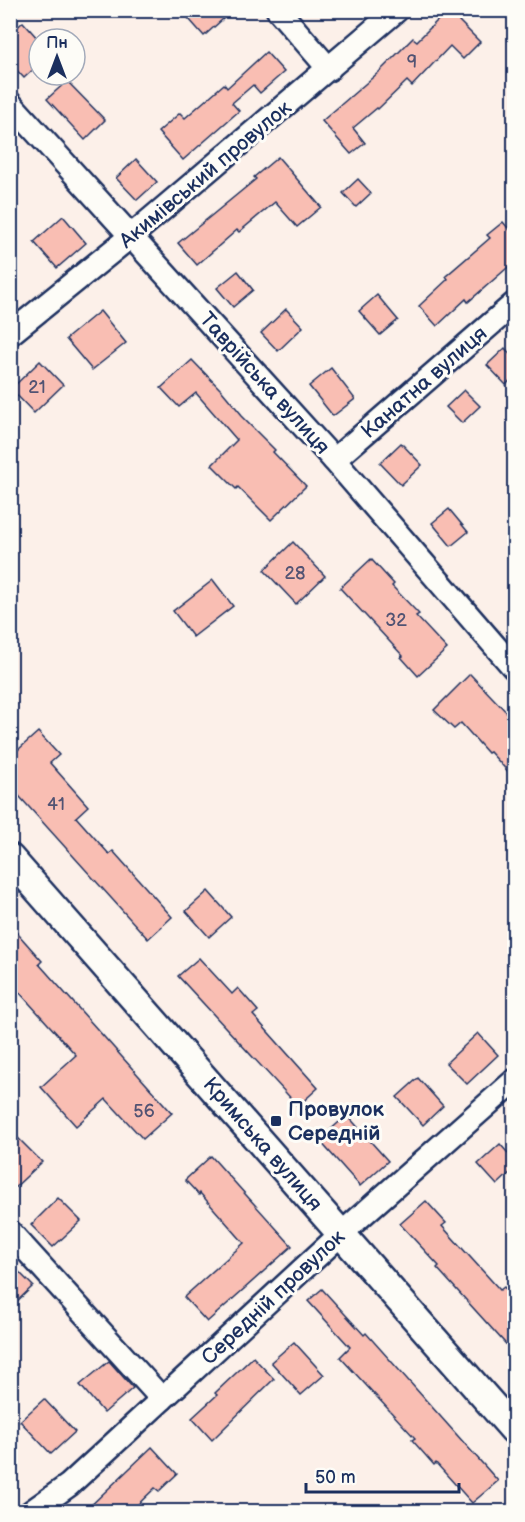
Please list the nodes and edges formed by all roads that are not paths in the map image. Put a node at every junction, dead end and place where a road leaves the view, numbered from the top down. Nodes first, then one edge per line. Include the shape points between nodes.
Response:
1 (278, 10) edge
2 (397, 10) edge
3 (329, 69) junction
4 (10, 103) edge
5 (131, 236) junction
6 (514, 304) edge
7 (10, 334) edge
8 (334, 460) junction
9 (514, 668) edge
10 (10, 858) edge
11 (514, 1081) edge
12 (10, 1232) edge
13 (342, 1233) junction
14 (162, 1399) junction
15 (514, 1430) edge
16 (32, 1512) edge

1 - 3 street
2 - 3 street, Акимівський провулок
3 - 5 street, Акимівський провулок
4 - 5 street, Таврійська вулиця
5 - 7 street, Акимівський провулок
5 - 8 street, Таврійська вулиця
6 - 8 street, Канатна вулиця
8 - 9 street, Таврійська вулиця
10 - 13 street, Кримська вулиця
11 - 13 street, Середній провулок
12 - 14 street
13 - 14 street, Середній провулок
13 - 15 street, Кримська вулиця
14 - 16 street, Середній провулок via 69,1485

